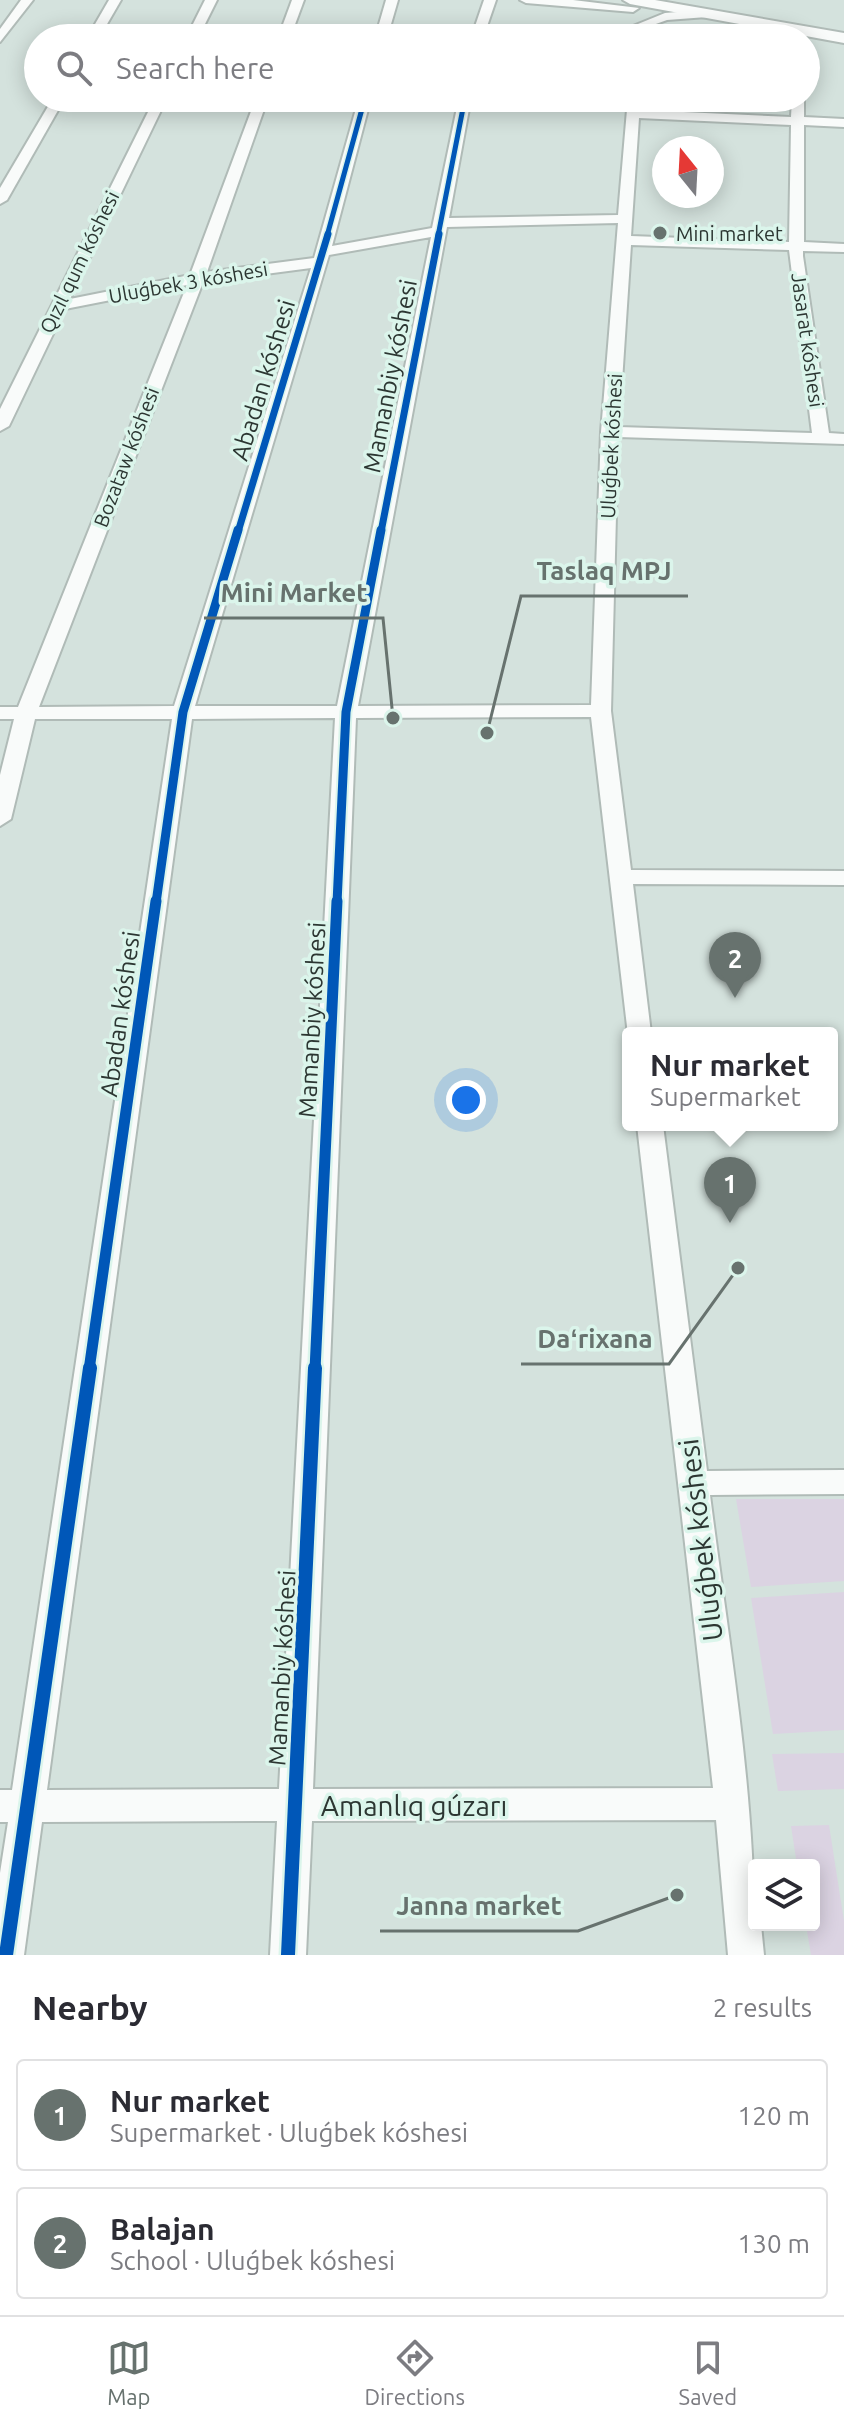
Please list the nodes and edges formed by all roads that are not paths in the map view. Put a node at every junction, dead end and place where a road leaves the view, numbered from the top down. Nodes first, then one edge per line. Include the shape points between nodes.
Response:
1 (27, 0) edge
2 (115, 0) edge
3 (211, 0) edge
4 (298, 0) edge
5 (392, 0) edge
6 (490, 0) edge
7 (526, 0) edge
8 (633, 2) edge
9 (703, 14) junction
10 (101, 24) edge
11 (199, 24) edge
12 (289, 24) edge
13 (385, 24) edge
14 (482, 24) edge
15 (637, 24) edge
16 (653, 24) edge
17 (750, 24) edge
18 (820, 36) edge
19 (0, 38) edge
20 (844, 38) edge
21 (51, 112) edge
22 (154, 112) edge
23 (257, 112) edge
24 (361, 112) edge
25 (462, 112) edge
26 (634, 112) edge
27 (700, 112) edge
28 (798, 112) edge
29 (798, 121) junction
30 (844, 123) edge
31 (0, 200) edge
32 (626, 219) junction
33 (438, 228) junction
34 (625, 240) junction
35 (796, 247) junction
36 (844, 248) edge
37 (322, 257) junction
38 (197, 278) junction
39 (56, 306) junction
40 (0, 426) edge
41 (610, 432) junction
42 (821, 439) junction
43 (844, 439) edge
44 (601, 711) junction
45 (183, 712) junction
46 (346, 712) junction
47 (0, 713) edge
48 (26, 713) junction
49 (0, 819) edge
50 (620, 877) junction
51 (844, 878) edge
52 (638, 1027) edge
53 (651, 1131) edge
54 (844, 1482) edge
55 (693, 1483) junction
56 (732, 1804) junction
57 (14, 1806) edge
58 (296, 1806) junction
59 (6, 1955) edge
60 (288, 1955) edge
61 (746, 1955) edge

1 - 19 street
2 - 10 street
3 - 11 street
4 - 12 street
5 - 13 street
6 - 14 street
7 - 8 street
8 - 9 main road
8 - 15 street
9 - 16 street via 665,17
9 - 17 main road
18 - 20 main road
21 - 31 street
22 - 39 street, Qızıl qum kóshesi
23 - 38 street, Bozataw kóshesi
24 - 37 street, Abadan kóshesi
25 - 33 street, Mamanbiy kóshesi
26 - 32 street, Uluǵbek kóshesi
27 - 29 street
28 - 29 street, Jasarat kóshesi
29 - 30 street
29 - 35 street, Jasarat kóshesi
32 - 33 street, Uluǵbek 3 kóshesi
32 - 34 street, Uluǵbek kóshesi
33 - 37 street, Uluǵbek 3 kóshesi
33 - 46 street, Mamanbiy kóshesi
34 - 35 street
34 - 41 street, Uluǵbek kóshesi
35 - 36 street
35 - 42 street, Jasarat kóshesi
37 - 38 street, Uluǵbek 3 kóshesi
37 - 45 street, Abadan kóshesi
38 - 39 street, Uluǵbek 3 kóshesi
38 - 48 street, Bozataw kóshesi
39 - 40 street, Qızıl qum kóshesi
41 - 42 street
41 - 44 street, Uluǵbek kóshesi
42 - 43 street
44 - 46 street
44 - 50 street, Uluǵbek kóshesi
45 - 46 street
45 - 48 street
45 - 57 street, Abadan kóshesi
46 - 58 street, Mamanbiy kóshesi
47 - 48 street
48 - 49 street, Bozataw kóshesi
50 - 51 street
50 - 52 street, Uluǵbek kóshesi
53 - 55 street, Uluǵbek kóshesi
54 - 55 street
55 - 56 street, Uluǵbek kóshesi
56 - 58 street, Amanlıq gúzarı
56 - 61 street, Uluǵbek kóshesi
57 - 58 street, Amanlıq gúzarı
57 - 59 street, Abadan kóshesi
58 - 60 street, Mamanbiy kóshesi

